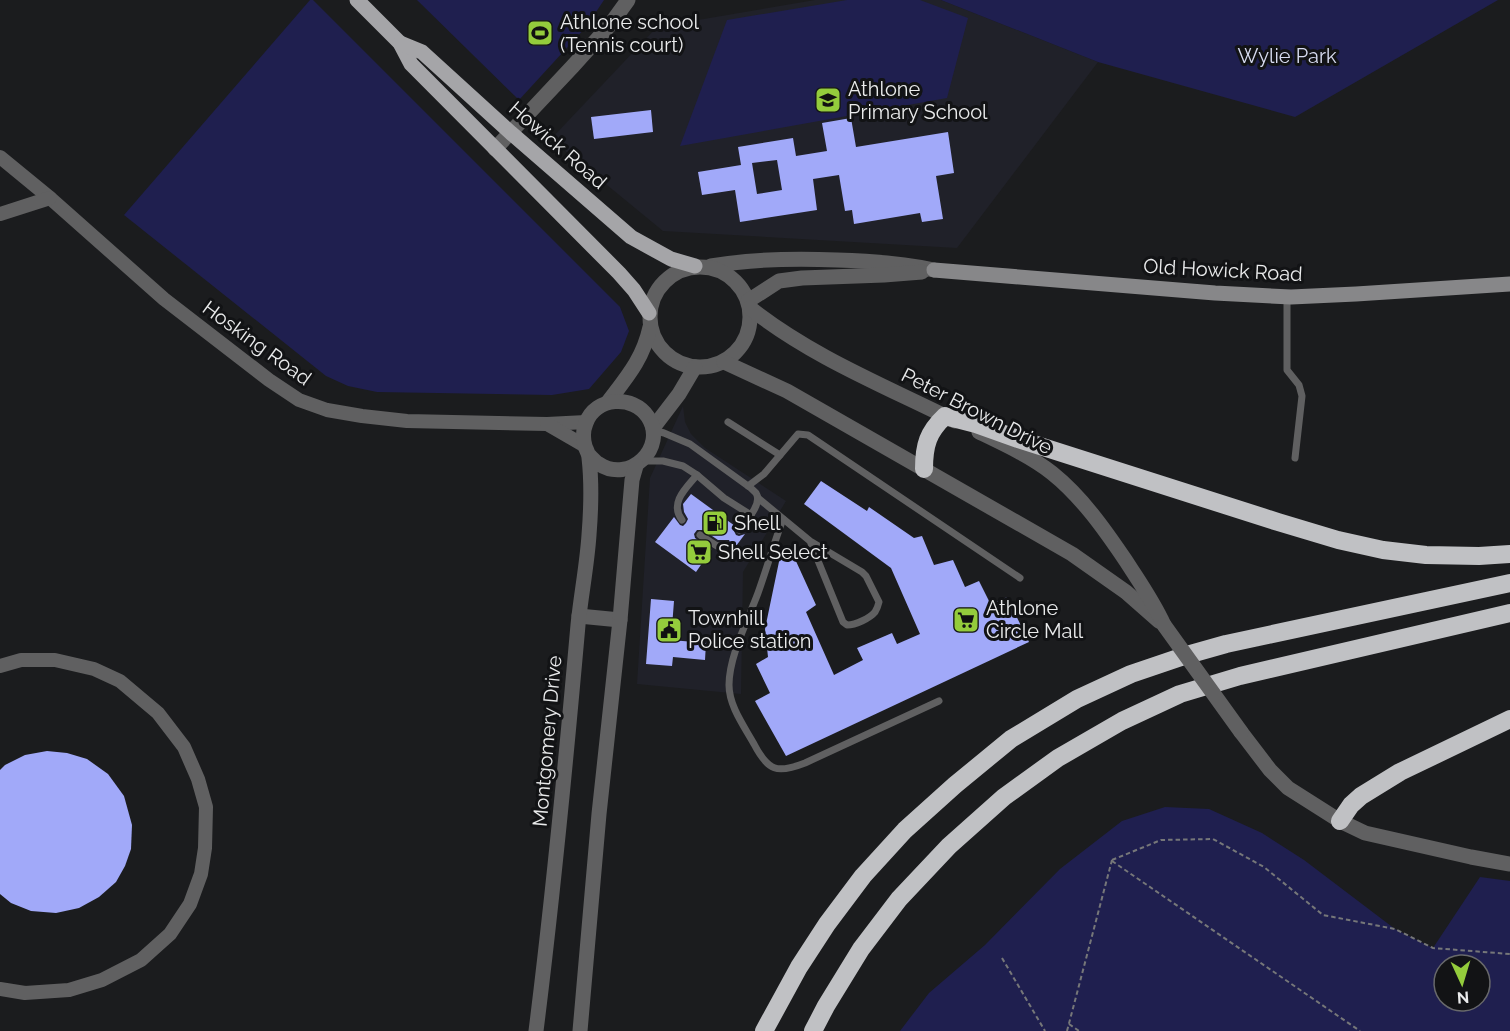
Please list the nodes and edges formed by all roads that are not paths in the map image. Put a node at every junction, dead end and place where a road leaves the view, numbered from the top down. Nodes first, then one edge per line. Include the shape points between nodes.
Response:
1 (357, 0) edge
2 (628, 0) edge
3 (400, 43) junction
4 (511, 133) junction
5 (495, 149) junction
6 (0, 157) edge
7 (50, 198) junction
8 (0, 213) edge
9 (702, 267) junction
10 (934, 270) junction
11 (1510, 284) edge
12 (1287, 297) junction
13 (749, 305) junction
14 (650, 320) junction
15 (724, 362) junction
16 (695, 367) junction
17 (608, 402) junction
18 (945, 416) junction
19 (586, 422) junction
20 (728, 422) dead end
21 (548, 424) junction
22 (653, 429) junction
23 (587, 450) junction
24 (780, 455) junction
25 (1295, 458) dead end
26 (639, 463) junction
27 (924, 469) junction
28 (697, 475) junction
29 (748, 486) junction
30 (758, 498) junction
31 (751, 515) junction
32 (783, 519) junction
33 (682, 520) dead end
34 (739, 530) dead end
35 (700, 535) dead end
36 (810, 541) junction
37 (726, 545) dead end
38 (1510, 554) edge
39 (1020, 578) dead end
40 (1510, 583) edge
41 (1510, 613) edge
42 (579, 616) junction
43 (620, 620) junction
44 (1164, 625) junction
45 (0, 666) edge
46 (939, 701) dead end
47 (1510, 719) edge
48 (1340, 821) junction
49 (1510, 864) edge
50 (0, 989) edge
51 (536, 1031) edge
52 (580, 1031) edge
53 (764, 1031) edge
54 (813, 1031) edge

1 - 3 main road, Howick Road
2 - 4 street
3 - 4 main road, Howick Road via 422,52
3 - 5 main road, Howick Road via 411,64
4 - 5 street
4 - 9 main road, Howick Road via 631,237 670,259
5 - 14 main road, Howick Road via 619,273
6 - 7 street, Hosking Road
7 - 8 street
7 - 21 street, Hosking Road via 164,298 299,400 327,410 407,421
9 - 10 street, Old Howick Road via 792,259 868,261
9 - 13 street via 733,278
9 - 14 street via 681,270 659,287 652,299
10 - 12 main road, Old Howick Road
10 - 13 street, Old Howick Road via 779,281
11 - 12 main road, Old Howick Road
12 - 25 lane via 1287,370 1302,396
13 - 15 street via 746,339
13 - 18 street, Peter Brown Drive via 771,325 844,368
14 - 16 street via 656,342 666,354
14 - 17 street via 643,352
15 - 16 street
15 - 27 street, Peter Brown Drive via 787,391
16 - 22 street
17 - 19 street
17 - 22 street via 631,403 649,417
18 - 27 highway via 927,439
18 - 38 highway via 1338,540 1426,555
18 - 44 street, Peter Brown Drive via 1024,455 1073,492 1116,547 1154,603
19 - 21 street, Hosking Road
19 - 23 street
20 - 24 lane
21 - 23 street, Hosking Road
22 - 26 street via 650,452
22 - 29 lane via 690,444
23 - 26 street via 598,464 610,469 623,470
23 - 42 street, Montgomery Drive via 591,482 589,535
24 - 29 lane
24 - 39 lane via 798,434 808,435
26 - 28 lane via 673,463
26 - 43 street via 632,480
27 - 44 street, Peter Brown Drive via 1072,554
28 - 31 lane
28 - 33 lane via 677,504
29 - 30 lane
30 - 31 lane
30 - 32 lane
31 - 34 lane
32 - 36 lane
32 - 46 lane via 745,622 729,685 731,700 762,759 771,767 791,768
35 - 37 lane via 717,546
36 - 36 lane via 866,576 879,602 872,615 853,625 843,622
40 - 53 highway via 1226,644 1131,674 1077,699 1011,739 905,830 862,876 827,924
41 - 54 highway via 1251,673 1180,694 1122,721 1058,758 949,846 900,899 861,950
42 - 43 street
42 - 51 street, Montgomery Drive
43 - 52 street
44 - 48 street, Peter Brown Drive, bridge via 1270,770 1288,788
45 - 50 street via 21,660 55,660 94,669 120,681 158,713 183,747 206,807 201,874 190,904 170,934 141,960 102,980 69,990 25,993
47 - 48 highway via 1400,772 1361,796
48 - 49 street, Peter Brown Drive via 1365,833

